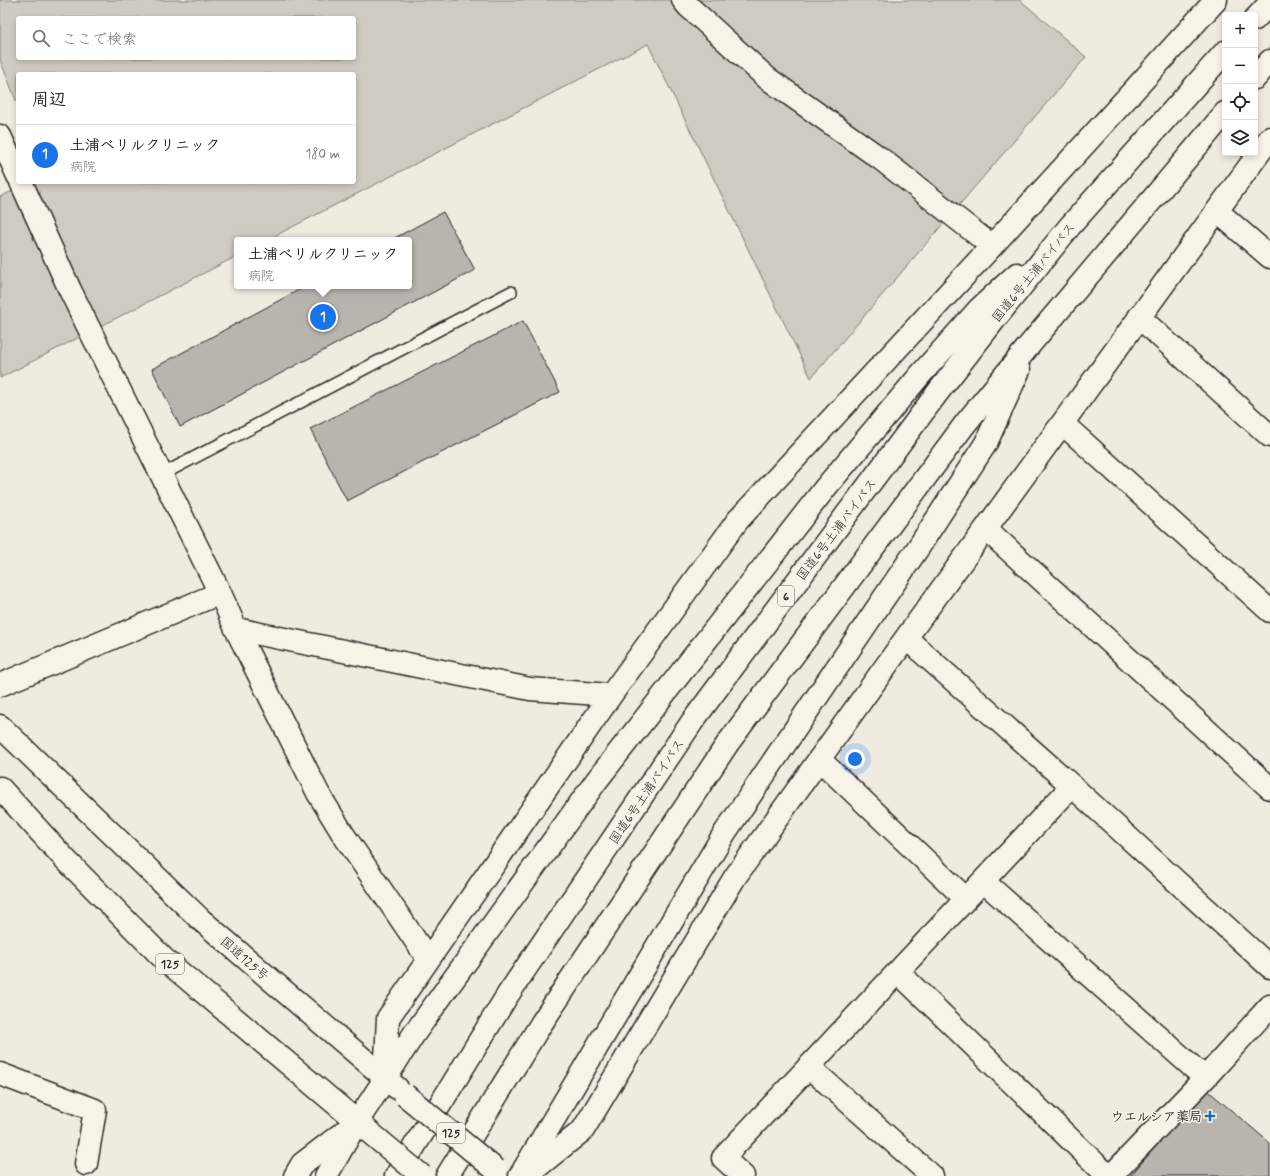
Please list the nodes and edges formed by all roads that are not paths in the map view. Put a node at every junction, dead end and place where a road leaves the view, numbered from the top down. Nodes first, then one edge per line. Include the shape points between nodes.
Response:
1 (683, 0) edge
2 (1216, 0) edge
3 (1270, 3) edge
4 (1258, 16) edge
5 (1222, 55) edge
6 (1270, 61) edge
7 (1258, 75) edge
8 (1222, 117) edge
9 (0, 136) edge
10 (1270, 138) edge
11 (16, 172) edge
12 (22, 184) edge
13 (1217, 211) junction
14 (1070, 226) junction
15 (992, 246) junction
16 (1270, 257) edge
17 (511, 292) dead end
18 (1139, 317) junction
19 (1032, 342) junction
20 (1063, 424) junction
21 (1270, 436) edge
22 (161, 474) junction
23 (986, 529) junction
24 (220, 593) junction
25 (1270, 611) edge
26 (236, 629) junction
27 (906, 638) junction
28 (0, 685) edge
29 (611, 695) junction
30 (0, 726) edge
31 (819, 760) junction
32 (1072, 786) junction
33 (0, 788) edge
34 (1270, 788) edge
35 (983, 881) junction
36 (966, 899) junction
37 (428, 958) junction
38 (1270, 967) edge
39 (898, 972) junction
40 (1270, 1006) edge
41 (809, 1067) junction
42 (0, 1074) edge
43 (1205, 1078) junction
44 (385, 1079) junction
45 (357, 1122) junction
46 (86, 1164) dead end
47 (500, 1173) edge
48 (295, 1176) edge
49 (326, 1176) edge
50 (396, 1176) edge
51 (422, 1176) edge
52 (447, 1176) edge
53 (520, 1176) edge
54 (526, 1176) edge
55 (743, 1176) edge
56 (932, 1176) edge
57 (1108, 1176) edge
58 (1111, 1176) edge

1 - 15 main road via 766,78 882,159
2 - 15 main road
3 - 4 main road
5 - 14 main road, 国道6号土浦バイパス / 6
6 - 7 main road
8 - 19 main road
9 - 11 main road
10 - 13 main road
12 - 22 main road via 70,290
13 - 16 main road
13 - 18 main road
14 - 44 main road via 979,310 921,374 826,487 597,780 414,1034
14 - 50 main road, 国道6号土浦バイパス / 6 via 938,392 692,722 507,996
15 - 29 main road via 738,520
17 - 22 lane
18 - 20 main road
18 - 21 main road
19 - 52 main road via 965,424 728,743 541,1024
19 - 53 main road via 986,443 724,834
20 - 23 main road
20 - 25 main road
22 - 24 main road
23 - 27 main road
23 - 34 main road
24 - 26 main road
24 - 28 main road
26 - 29 main road via 530,689
26 - 37 main road via 318,793
27 - 31 main road
27 - 32 main road
29 - 37 main road
30 - 44 main road, 国道125号 / 125 via 200,919
31 - 36 main road
31 - 54 main road via 735,877 583,1130
32 - 35 main road
32 - 38 main road
33 - 45 main road, 125 via 64,859 164,958
35 - 36 main road
35 - 43 main road
36 - 39 main road
37 - 44 main road via 388,1018
39 - 41 main road
39 - 57 main road
40 - 43 main road
41 - 55 main road via 723,1158
41 - 56 main road
42 - 46 main road via 95,1110
43 - 58 main road
44 - 45 main road
44 - 47 main road, 国道125号 / 125, bridge
45 - 48 main road via 302,1164
45 - 49 main road
45 - 51 main road, 125, bridge

